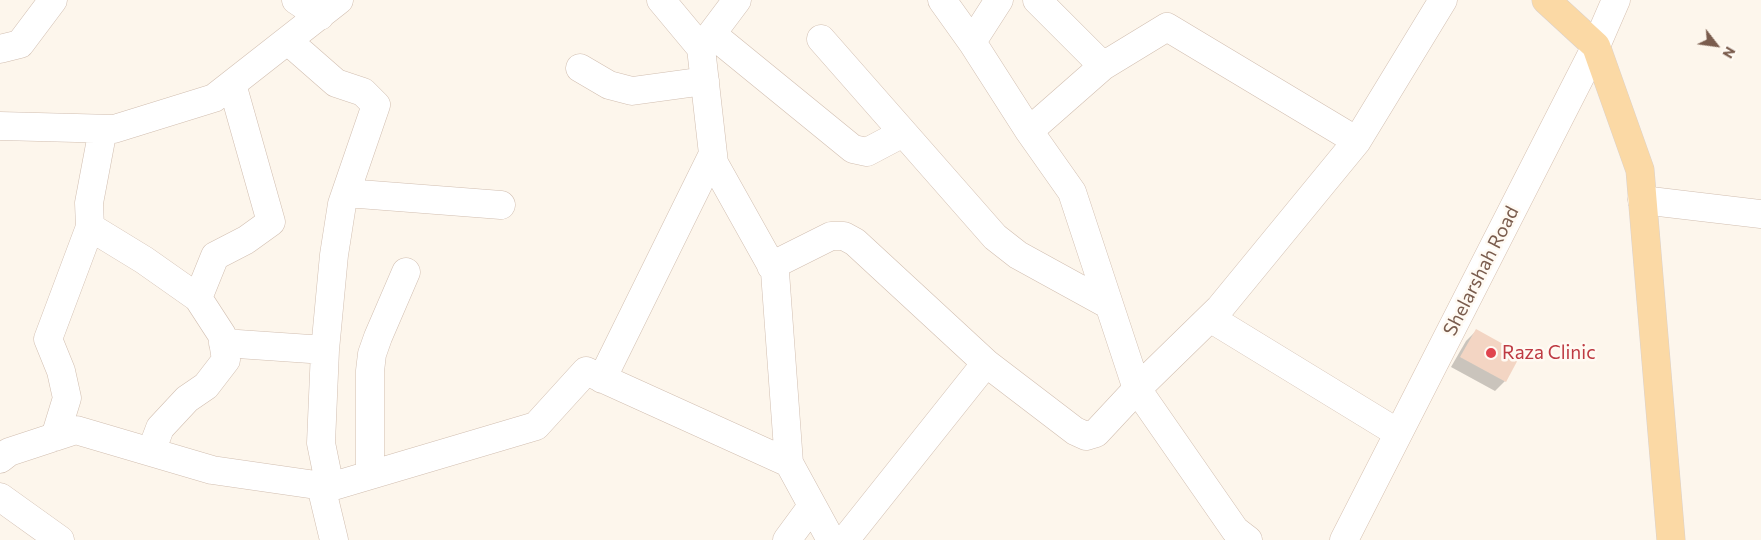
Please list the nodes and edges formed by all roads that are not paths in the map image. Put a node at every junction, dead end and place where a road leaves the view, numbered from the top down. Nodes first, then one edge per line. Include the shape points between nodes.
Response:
1 (53, 0) edge
2 (296, 0) edge
3 (662, 0) edge
4 (737, 0) edge
5 (942, 0) edge
6 (999, 0) edge
7 (1037, 0) edge
8 (1443, 0) edge
9 (1546, 0) edge
10 (1616, 0) edge
11 (329, 8) edge
12 (821, 39) dead end
13 (288, 41) junction
14 (707, 41) junction
15 (972, 42) junction
16 (1596, 46) junction
17 (0, 49) edge
18 (1103, 66) junction
19 (580, 68) dead end
20 (705, 81) junction
21 (232, 84) junction
22 (0, 126) edge
23 (103, 129) junction
24 (1029, 131) junction
25 (903, 133) junction
26 (1357, 141) junction
27 (713, 154) junction
28 (346, 193) junction
29 (1642, 200) junction
30 (501, 205) dead end
31 (1761, 214) edge
32 (90, 227) junction
33 (771, 266) junction
34 (406, 272) dead end
35 (198, 298) junction
36 (1109, 305) junction
37 (1210, 318) junction
38 (223, 344) junction
39 (325, 350) junction
40 (986, 363) junction
41 (602, 379) junction
42 (1137, 389) junction
43 (1398, 433) junction
44 (55, 437) junction
45 (151, 452) junction
46 (0, 459) edge
47 (789, 463) junction
48 (370, 475) junction
49 (326, 486) junction
50 (0, 497) edge
51 (812, 506) junction
52 (60, 540) edge
53 (334, 540) edge
54 (787, 540) edge
55 (831, 540) edge
56 (845, 540) edge
57 (1248, 540) edge
58 (1344, 540) edge
59 (1672, 540) edge

1 - 17 street via 20,44
2 - 11 street
3 - 14 street
4 - 14 street
5 - 15 street
6 - 15 street
7 - 18 street
8 - 26 street
9 - 16 main road
10 - 16 street, Shelarshah Road
11 - 13 street
12 - 25 street
13 - 21 street
13 - 28 street via 336,83 363,92 376,105
14 - 20 street
14 - 25 street via 853,149 867,152
15 - 24 street
16 - 29 main road via 1640,170
16 - 43 street, Shelarshah Road
18 - 24 street
18 - 26 street via 1167,26
19 - 20 street via 609,85 632,91
20 - 27 street
21 - 23 street via 214,98 114,129
21 - 35 street via 271,222 215,256
22 - 23 street
23 - 32 street via 89,203
24 - 36 street via 1072,192
25 - 36 street via 1005,247
26 - 37 street
27 - 33 street via 714,163
27 - 41 street
28 - 30 street
28 - 39 street via 334,255
29 - 31 street
29 - 59 main road
32 - 35 street
32 - 44 street via 48,339 61,371 67,398
33 - 40 street via 831,236 844,236 855,242
33 - 47 street via 775,272
34 - 48 street via 372,354
35 - 38 street via 222,335
36 - 42 street
37 - 42 street
37 - 43 street
38 - 39 street
38 - 45 street via 226,360 206,386 186,399 160,428
39 - 49 street via 321,443
40 - 42 street via 1086,436 1096,433
40 - 56 street
41 - 47 street
41 - 48 street via 586,372 536,426
42 - 57 street via 1235,530
43 - 58 street, Shelarshah Road
44 - 45 street via 76,430
44 - 46 street via 8,452
45 - 49 street via 212,470
47 - 51 street
48 - 49 street
49 - 53 street
50 - 52 street
51 - 54 street
51 - 55 street

